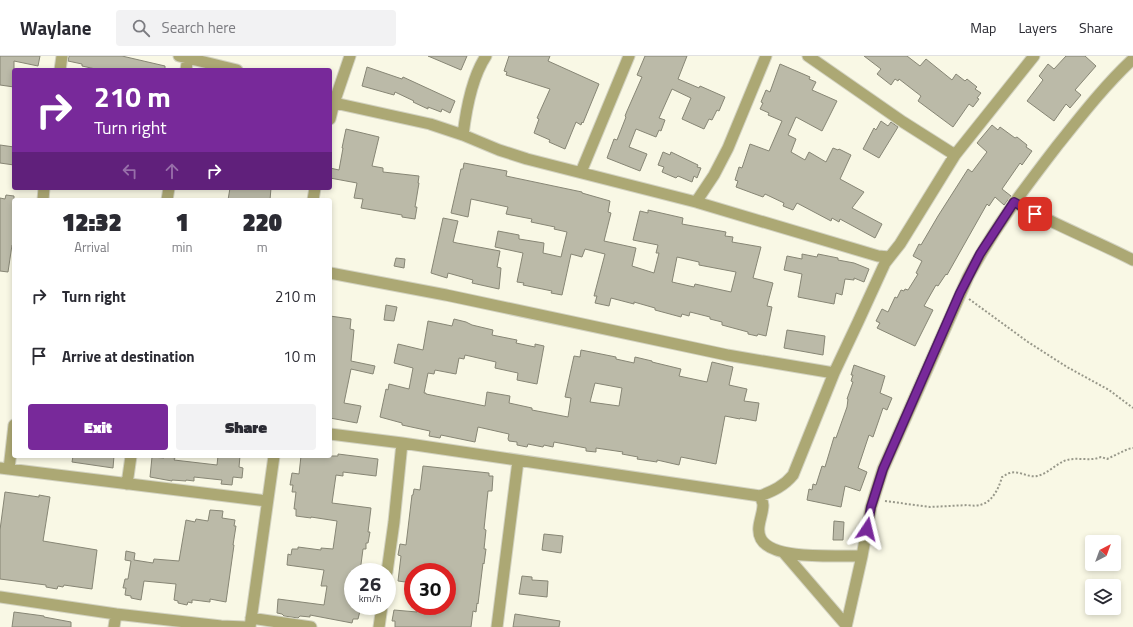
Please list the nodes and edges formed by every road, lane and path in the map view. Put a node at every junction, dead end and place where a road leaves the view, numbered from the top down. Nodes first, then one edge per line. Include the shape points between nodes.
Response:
1 (62, 56) edge
2 (350, 56) edge
3 (486, 56) edge
4 (629, 56) edge
5 (766, 56) edge
6 (808, 56) edge
7 (1034, 56) edge
8 (185, 57) edge
9 (1133, 59) edge
10 (60, 68) edge
11 (186, 68) edge
12 (229, 68) edge
13 (332, 102) edge
14 (463, 135) junction
15 (955, 155) junction
16 (581, 172) junction
17 (696, 202) junction
18 (1014, 202) junction
19 (889, 257) junction
20 (1133, 260) edge
21 (332, 273) edge
22 (960, 293) junction
23 (834, 373) junction
24 (1133, 408) edge
25 (12, 434) edge
26 (332, 434) edge
27 (402, 443) junction
28 (1133, 448) edge
29 (131, 458) edge
30 (274, 458) edge
31 (518, 461) junction
32 (4, 469) edge
33 (127, 484) junction
34 (760, 496) junction
35 (267, 501) junction
36 (872, 503) junction
37 (784, 553) junction
38 (862, 556) junction
39 (388, 563) edge
40 (0, 597) edge
41 (116, 614) junction
42 (381, 615) edge
43 (249, 624) edge
44 (846, 626) edge
45 (114, 627) edge
46 (311, 627) edge
47 (379, 627) edge
48 (497, 627) edge

1 - 10 street
2 - 13 street
3 - 14 street via 478,70
4 - 16 street
5 - 17 street via 728,148
6 - 15 street via 902,122
7 - 15 street
8 - 11 street
8 - 12 street
9 - 18 street via 1086,110
13 - 14 street via 423,122
14 - 16 street via 500,150
15 - 19 street via 900,244
16 - 17 street
17 - 19 street via 878,256
18 - 20 street
18 - 22 street via 980,254
19 - 23 street
21 - 23 street via 727,355
22 - 24 path via 1028,342 1109,390
22 - 36 street via 883,469
23 - 34 street via 793,475 785,484
25 - 32 street
26 - 27 street
27 - 31 street
27 - 39 street
28 - 36 path via 1107,459 1100,457 1065,460 1038,476 1010,472 1002,477 993,498 974,506 930,507 886,500
29 - 33 street
30 - 35 street
31 - 34 street
31 - 48 street
32 - 33 street
33 - 35 street
34 - 37 street via 763,504 759,526 760,538 766,545
35 - 43 street
36 - 38 street
37 - 38 street
37 - 44 street
38 - 44 street
40 - 41 street
41 - 43 street via 221,626
41 - 45 street
42 - 47 street
43 - 46 street

